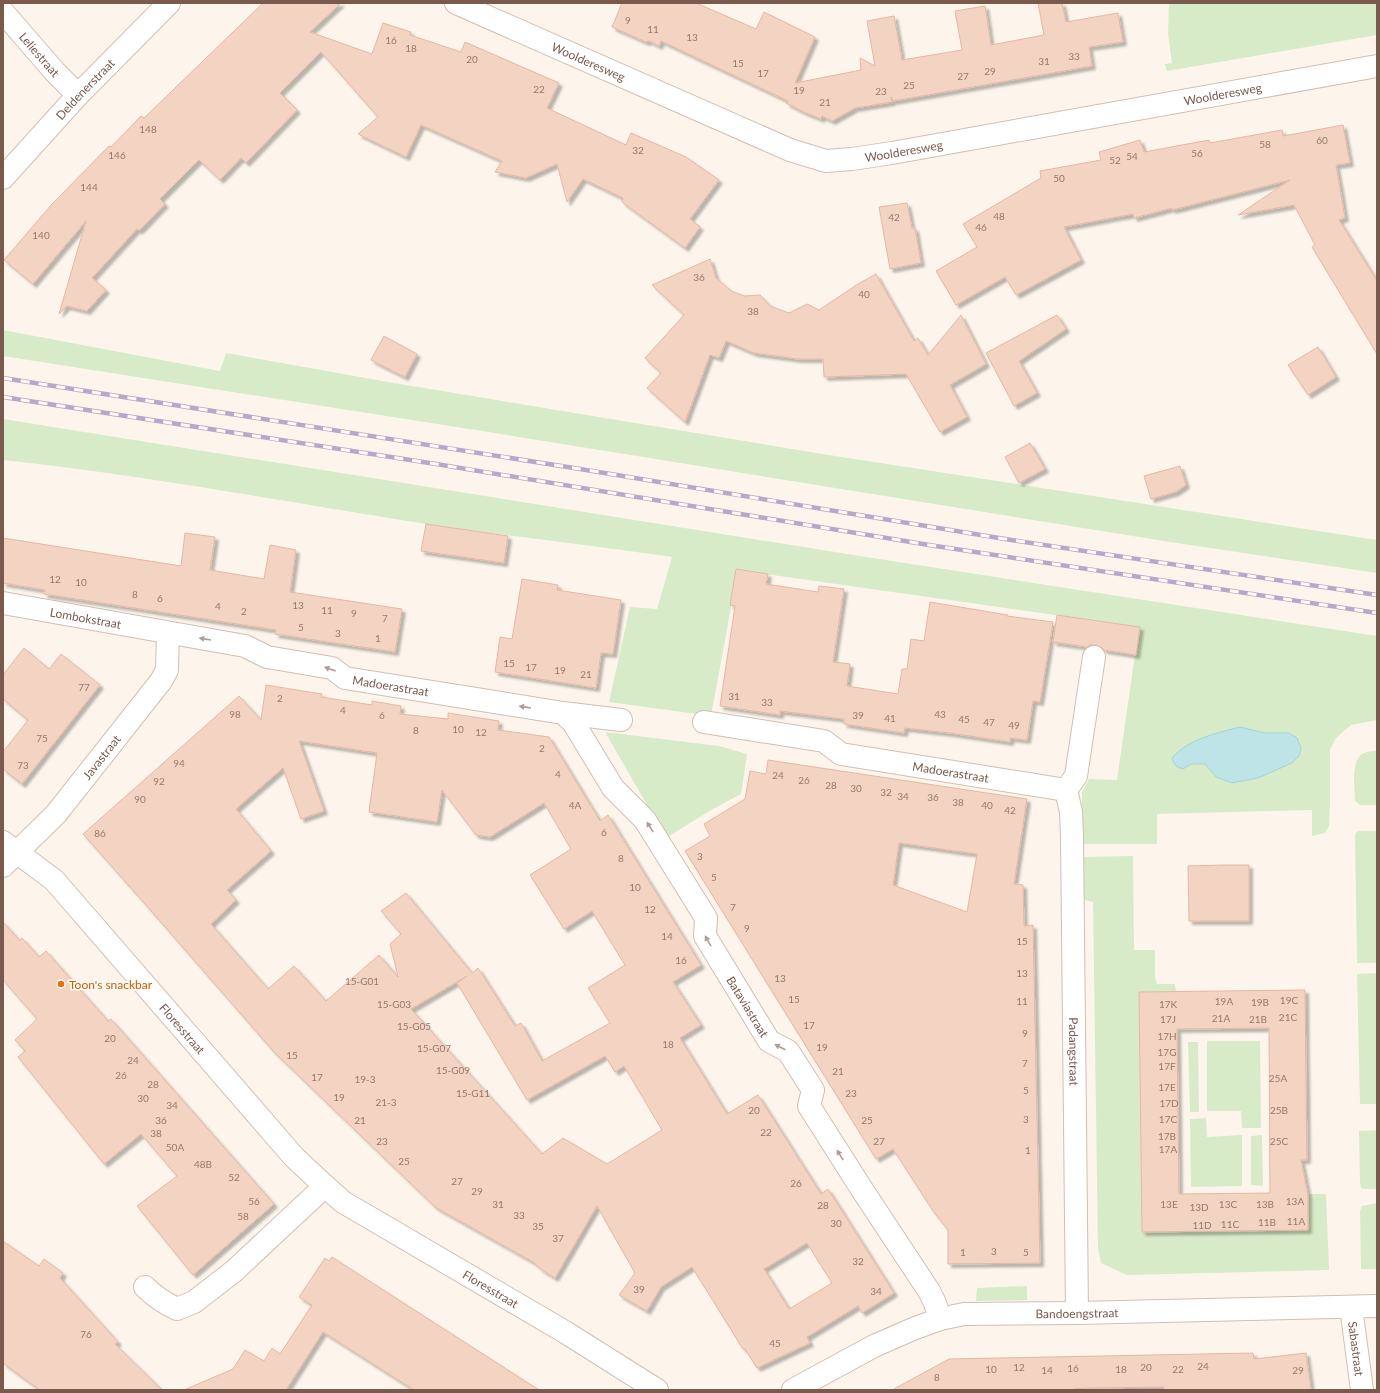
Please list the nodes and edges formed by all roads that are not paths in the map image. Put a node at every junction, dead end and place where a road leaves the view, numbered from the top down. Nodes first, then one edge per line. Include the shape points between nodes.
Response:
1 (169, 3) edge
2 (456, 3) edge
3 (3, 12) edge
4 (1377, 66) edge
5 (78, 95) junction
6 (3, 178) edge
7 (3, 603) edge
8 (168, 633) junction
9 (1094, 657) dead end
10 (563, 713) junction
11 (621, 720) dead end
12 (704, 722) dead end
13 (1066, 790) junction
14 (8, 853) edge
15 (325, 1186) junction
16 (145, 1287) dead end
17 (1377, 1306) edge
18 (1351, 1307) junction
19 (1077, 1313) junction
20 (940, 1319) junction
21 (657, 1390) edge
22 (793, 1390) edge
23 (1362, 1390) edge

1 - 5 street, Deldenerstraat
2 - 4 street, Woolderesweg via 790,150 826,161 892,153
3 - 5 street, Leliestraat
5 - 6 street, Deldenerstraat
7 - 8 street, Lombokstraat
10 -> 8 street, Madoerastraat via 345,678 332,668 267,657 245,646
8 - 14 street, Javastraat via 167,670 161,681 56,814
9 - 13 street via 1076,776
10 - 11 street, Madoerastraat
20 -> 10 street, Bataviastraat via 936,1303 929,1291 809,1106 813,1090 788,1051 769,1041 704,936 706,918 646,820 613,788 573,722
12 - 13 street, Madoerastraat via 824,741 841,754
13 - 19 street, Padangstraat via 1071,812 1072,837
14 - 15 street, Floresstraat via 54,880 294,1157
15 - 16 street via 234,1271 194,1302 177,1309 165,1304
15 - 21 street, Floresstraat via 343,1202 565,1332
17 - 18 street, Bandoengstraat
18 - 19 street, Bandoengstraat
18 - 23 street, Sabastraat
19 - 20 street, Bandoengstraat via 964,1314
20 - 22 street, Bandoengstraat via 874,1346

